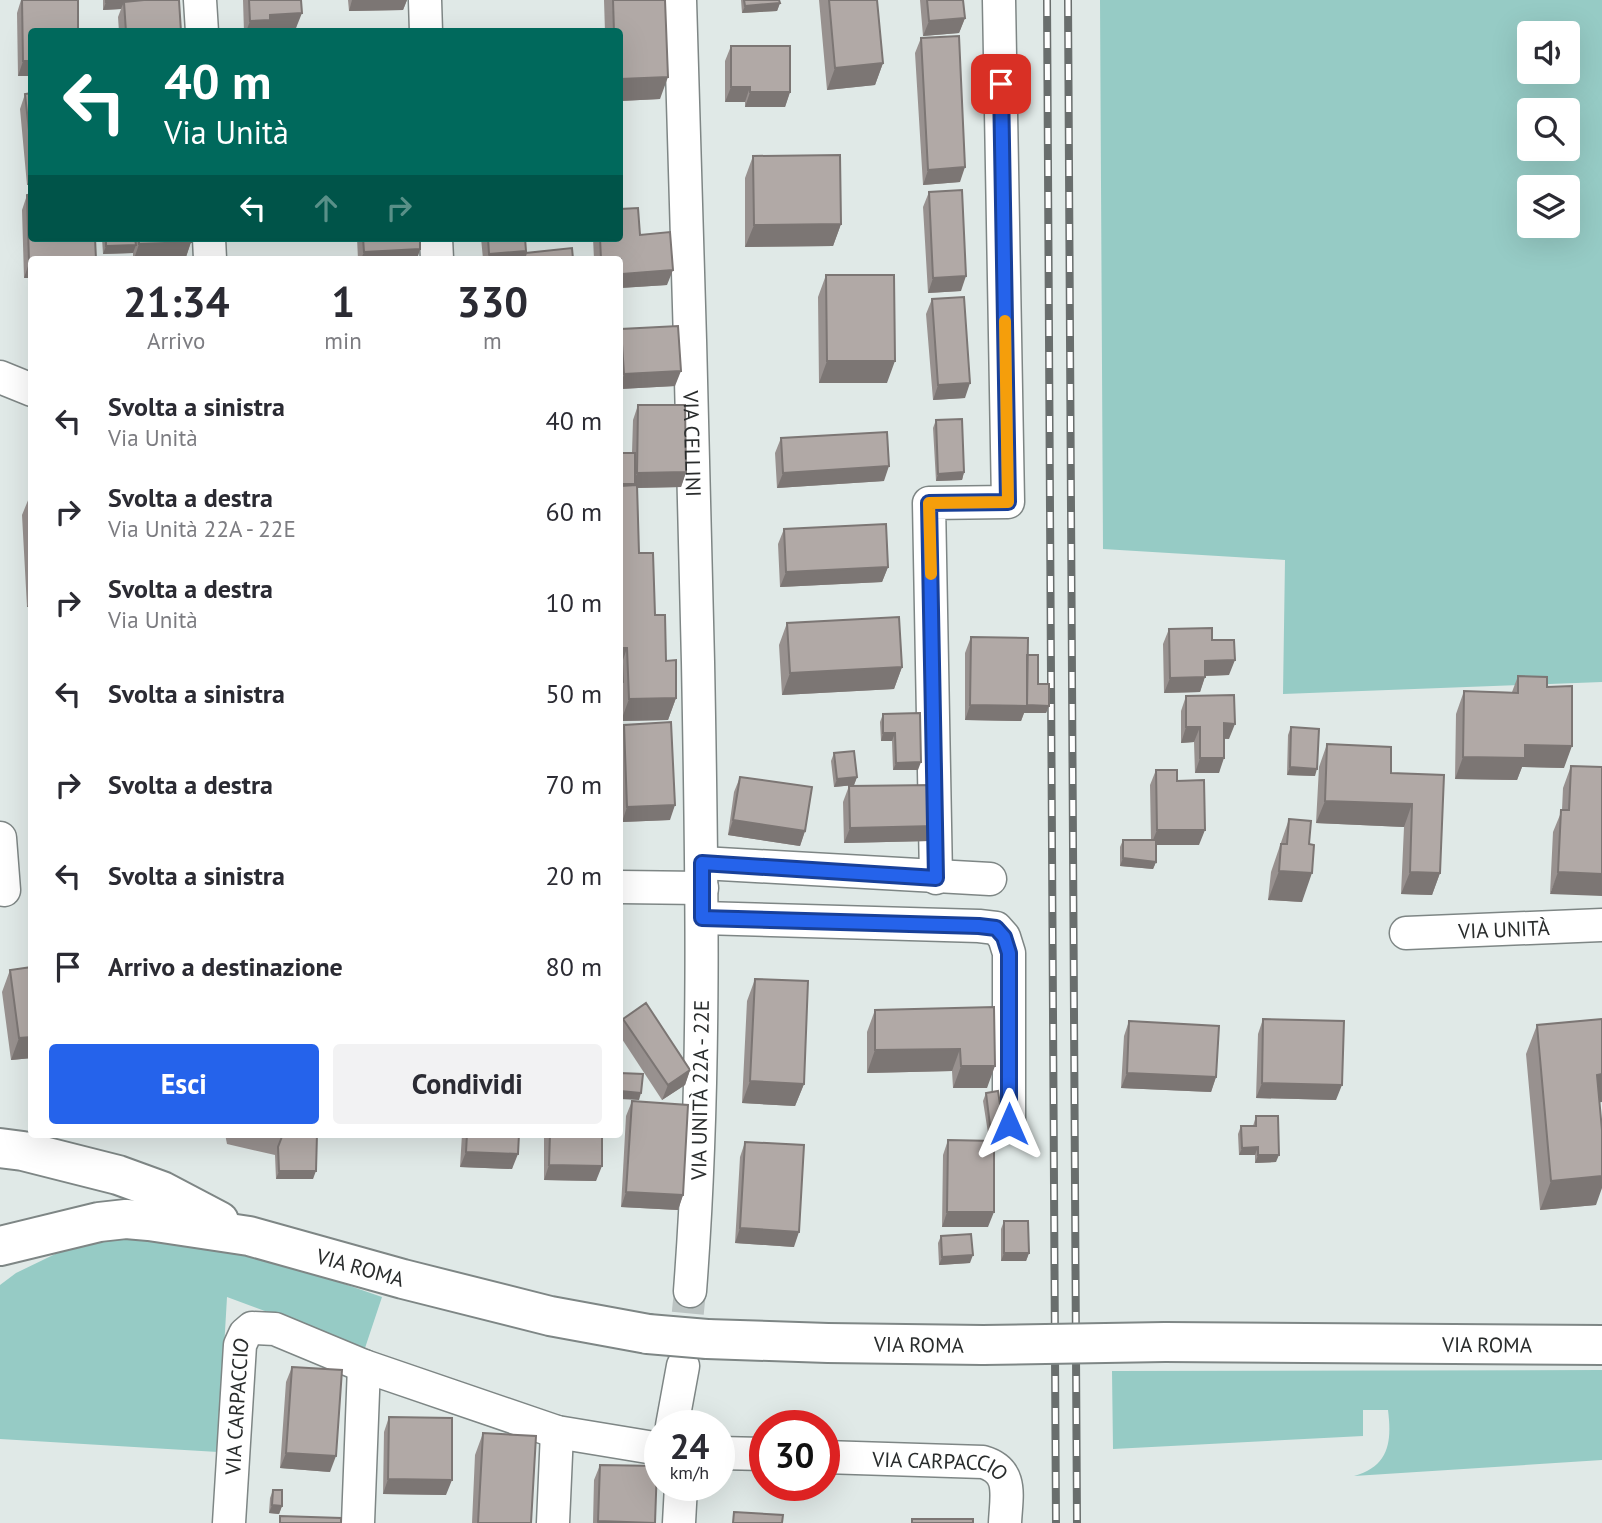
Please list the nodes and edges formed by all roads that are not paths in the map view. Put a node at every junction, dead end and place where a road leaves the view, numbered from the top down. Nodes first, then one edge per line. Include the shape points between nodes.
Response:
1 (200, 0) edge
2 (425, 0) edge
3 (680, 0) edge
4 (999, 0) edge
5 (202, 28) edge
6 (426, 28) edge
7 (0, 377) edge
8 (28, 388) edge
9 (0, 838) edge
10 (936, 878) junction
11 (990, 879) dead end
12 (623, 887) edge
13 (12, 890) edge
14 (702, 890) junction
15 (1602, 925) edge
16 (1406, 933) dead end
17 (1009, 1124) edge
18 (0, 1148) edge
19 (249, 1236) junction
20 (0, 1246) edge
21 (690, 1291) tunnel mouth
22 (1602, 1345) edge
23 (695, 1352) junction
24 (364, 1366) junction
25 (677, 1410) edge
26 (557, 1432) junction
27 (644, 1446) edge
28 (840, 1458) edge
29 (681, 1501) edge
30 (229, 1523) edge
31 (358, 1523) edge
32 (553, 1523) edge
33 (680, 1523) edge
34 (1005, 1523) edge

1 - 5 street
2 - 6 street
3 - 14 street, VIA CELLINI
4 - 10 street via 1008,502 929,503
7 - 8 street
9 - 13 street
10 - 11 street
10 - 14 street
12 - 14 street
14 - 17 street via 996,928 1009,953
14 - 21 street, VIA UNITÀ 22A - 22E via 698,1192
15 - 16 street, VIA UNITÀ
18 - 19 street, VIA ROMA via 118,1175 162,1191
19 - 20 street, VIA ROMA via 126,1219
19 - 23 street, VIA ROMA, bridge via 510,1306 648,1334
22 - 23 street, VIA ROMA, bridge via 828,1343
23 - 25 street
24 - 26 street, VIA CARPACCIO
24 - 30 street, VIA CARPACCIO via 275,1329 252,1328 245,1334 240,1345
24 - 31 street
26 - 27 street, VIA CARPACCIO
26 - 32 street
28 - 34 street, VIA CARPACCIO via 995,1465 1007,1489
29 - 33 street

